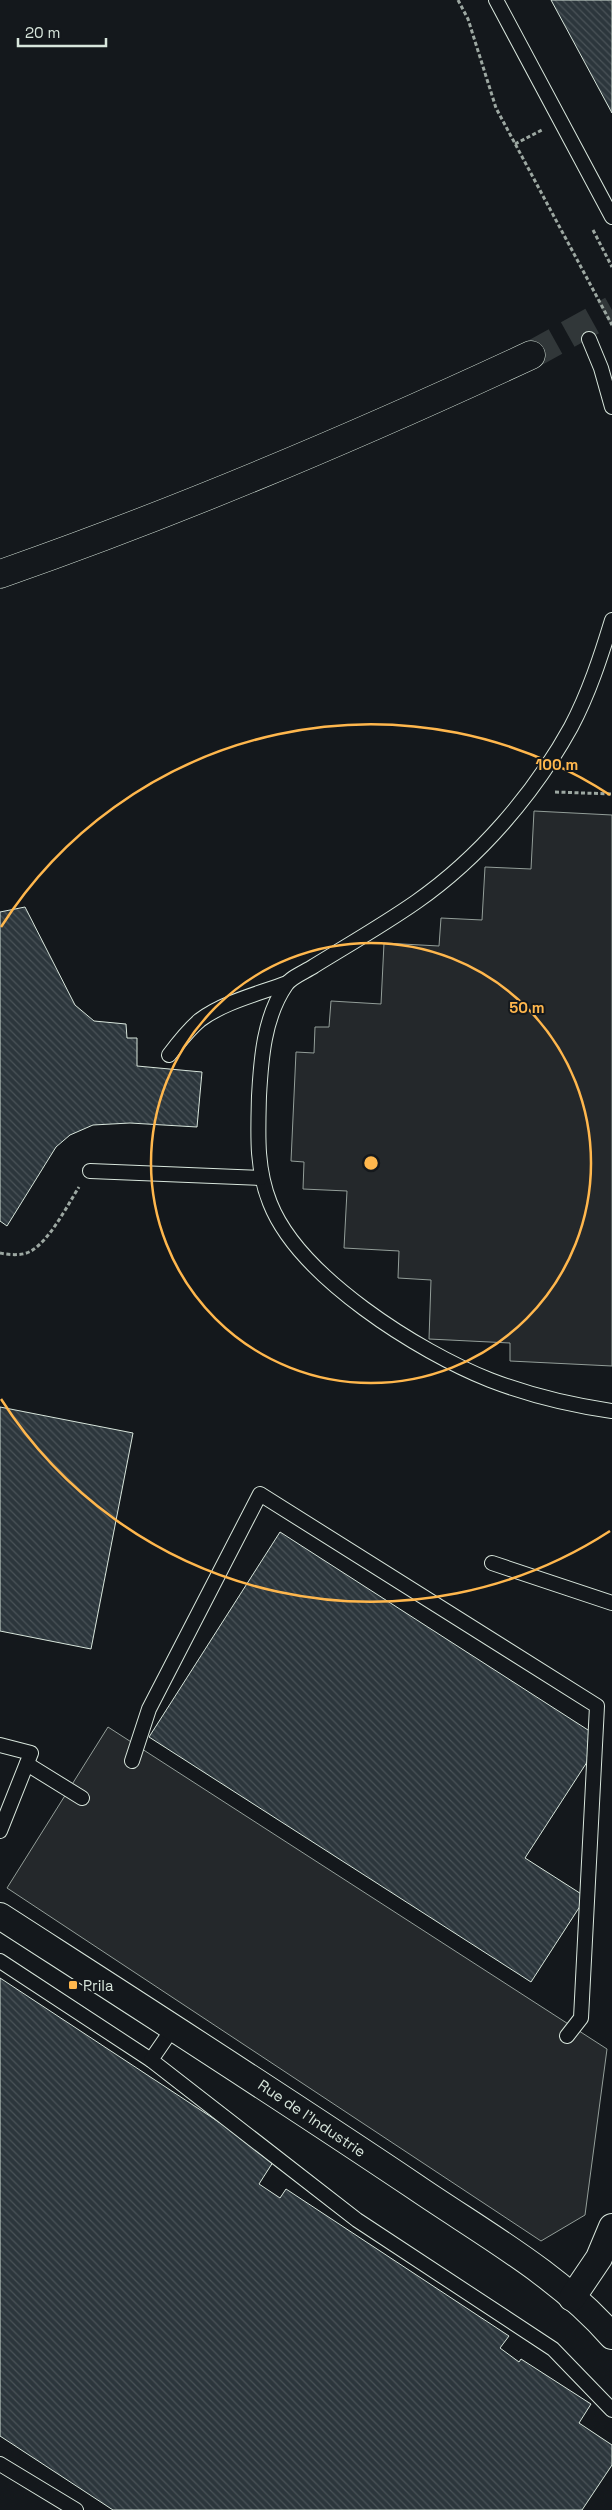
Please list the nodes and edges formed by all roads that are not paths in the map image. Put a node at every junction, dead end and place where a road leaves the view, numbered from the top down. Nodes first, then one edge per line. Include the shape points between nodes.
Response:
1 (496, 0) edge
2 (612, 217) edge
3 (589, 339) dead end
4 (531, 355) tunnel mouth
5 (612, 407) edge
6 (0, 574) edge
7 (612, 620) edge
8 (286, 983) junction
9 (169, 1055) dead end
10 (90, 1171) road end
11 (261, 1178) junction
12 (612, 1412) edge
13 (492, 1563) dead end
14 (612, 1603) edge
15 (0, 1745) edge
16 (132, 1761) dead end
17 (26, 1764) junction
18 (82, 1798) dead end
19 (0, 1831) edge
20 (0, 1916) edge
21 (0, 1962) edge
22 (173, 2028) junction
23 (567, 2036) dead end
24 (151, 2060) junction
25 (612, 2227) edge
26 (572, 2298) junction
27 (612, 2336) edge
28 (612, 2410) edge
29 (0, 2464) edge
30 (76, 2510) edge

1 - 2 lane
3 - 5 lane
4 - 6 highway via 421,406 246,480
7 - 8 lane via 595,673 571,726 530,790 460,868 416,902
8 - 9 lane via 224,1006 201,1020
8 - 11 lane via 269,1023 261,1063 257,1146
10 - 11 lane
11 - 12 lane via 271,1207 287,1234 338,1287 382,1321 426,1349 489,1380 558,1402
13 - 14 lane
15 - 17 lane via 31,1753
16 - 23 lane via 150,1709 260,1494 597,1706 581,2018
17 - 18 lane
17 - 19 lane
20 - 22 street, Rue de l'Industrie
21 - 24 lane
22 - 24 lane
22 - 26 street, Rue de l'Industrie via 527,2262
24 - 28 lane via 357,2220 554,2349
25 - 26 street via 599,2258
26 - 27 street, Rue de l'Industrie
29 - 30 lane

